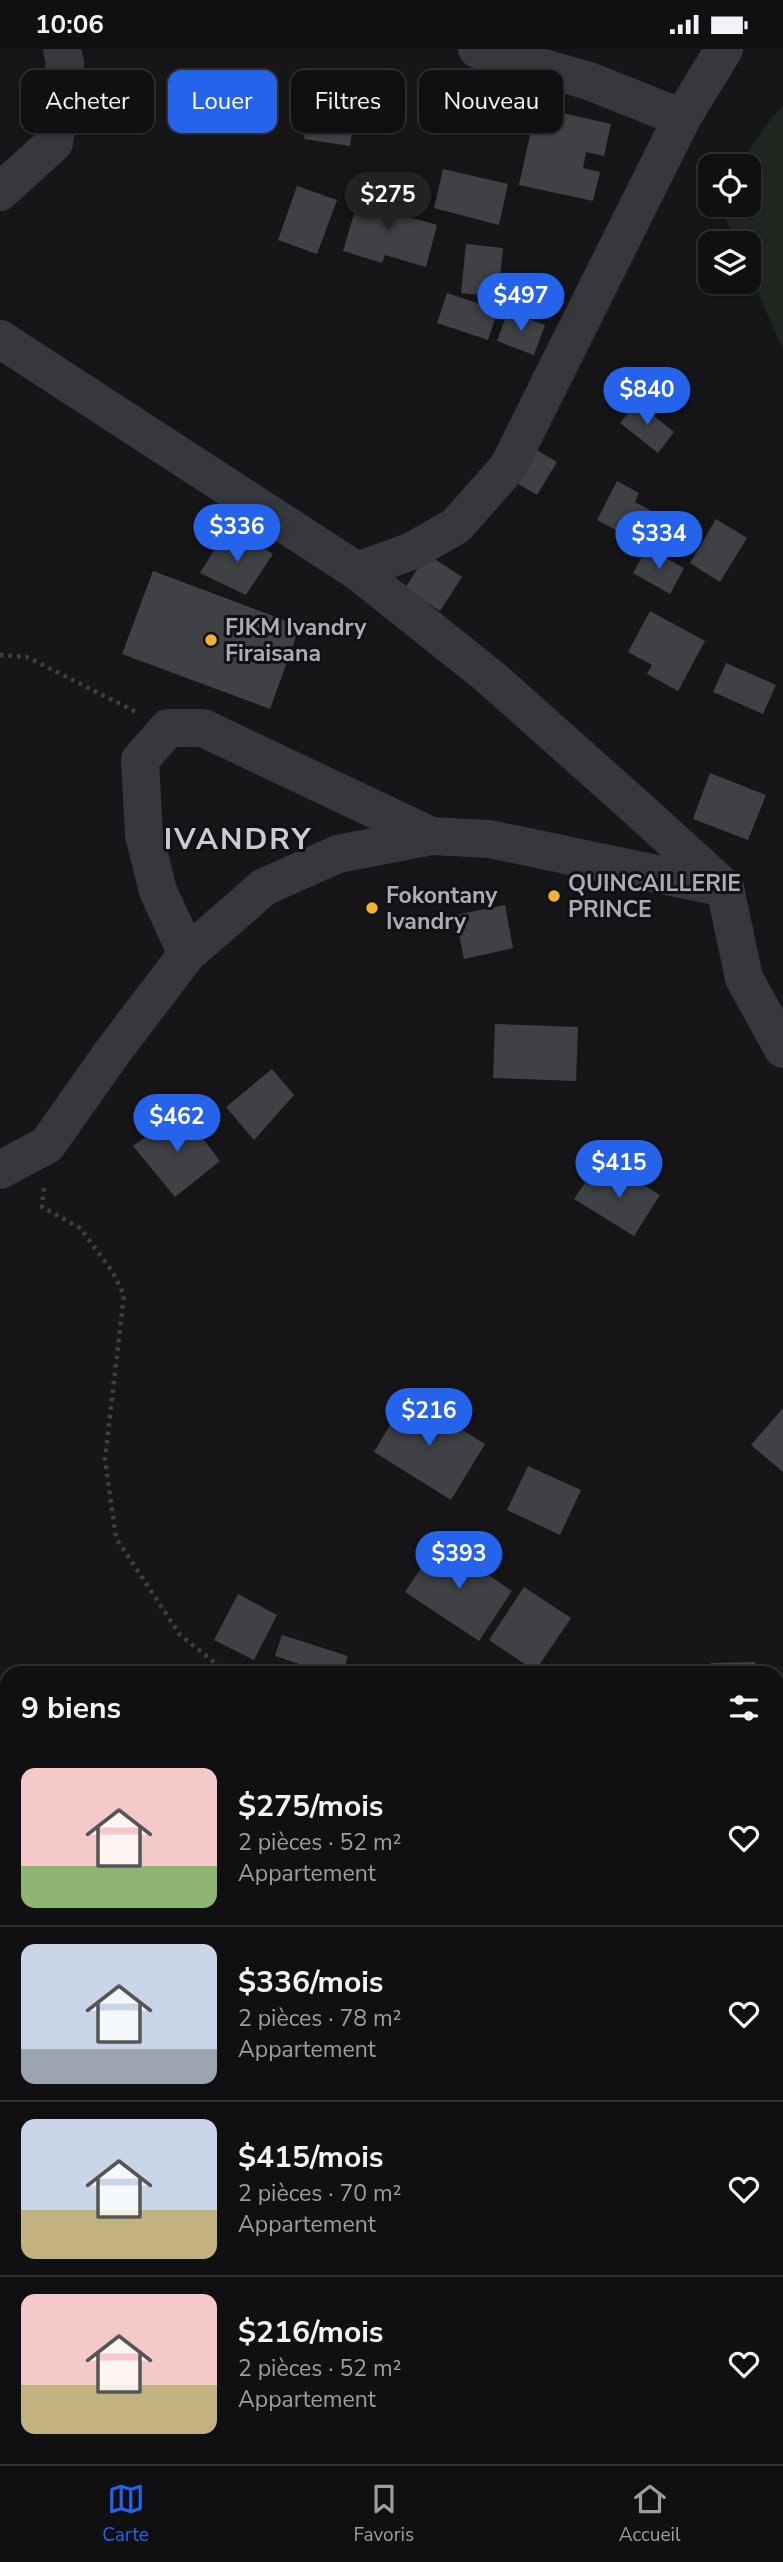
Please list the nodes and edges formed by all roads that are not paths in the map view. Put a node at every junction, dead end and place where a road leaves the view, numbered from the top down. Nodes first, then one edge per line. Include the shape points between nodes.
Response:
1 (62, 49) edge
2 (477, 49) edge
3 (724, 49) edge
4 (682, 118) junction
5 (0, 192) edge
6 (0, 339) edge
7 (357, 571) junction
8 (431, 836) junction
9 (725, 888) junction
10 (187, 954) junction
11 (783, 1049) edge
12 (0, 1170) edge

1 - 5 street via 65,63 54,143
2 - 4 street via 589,82
3 - 4 street
4 - 7 street via 508,467 456,526 412,551
6 - 7 street
7 - 9 street via 490,677
8 - 9 street via 489,839
8 - 10 street via 338,854 264,887
8 - 10 street via 203,728 168,728 140,760 144,835 158,891
9 - 11 street via 744,978
10 - 12 street via 47,1145

